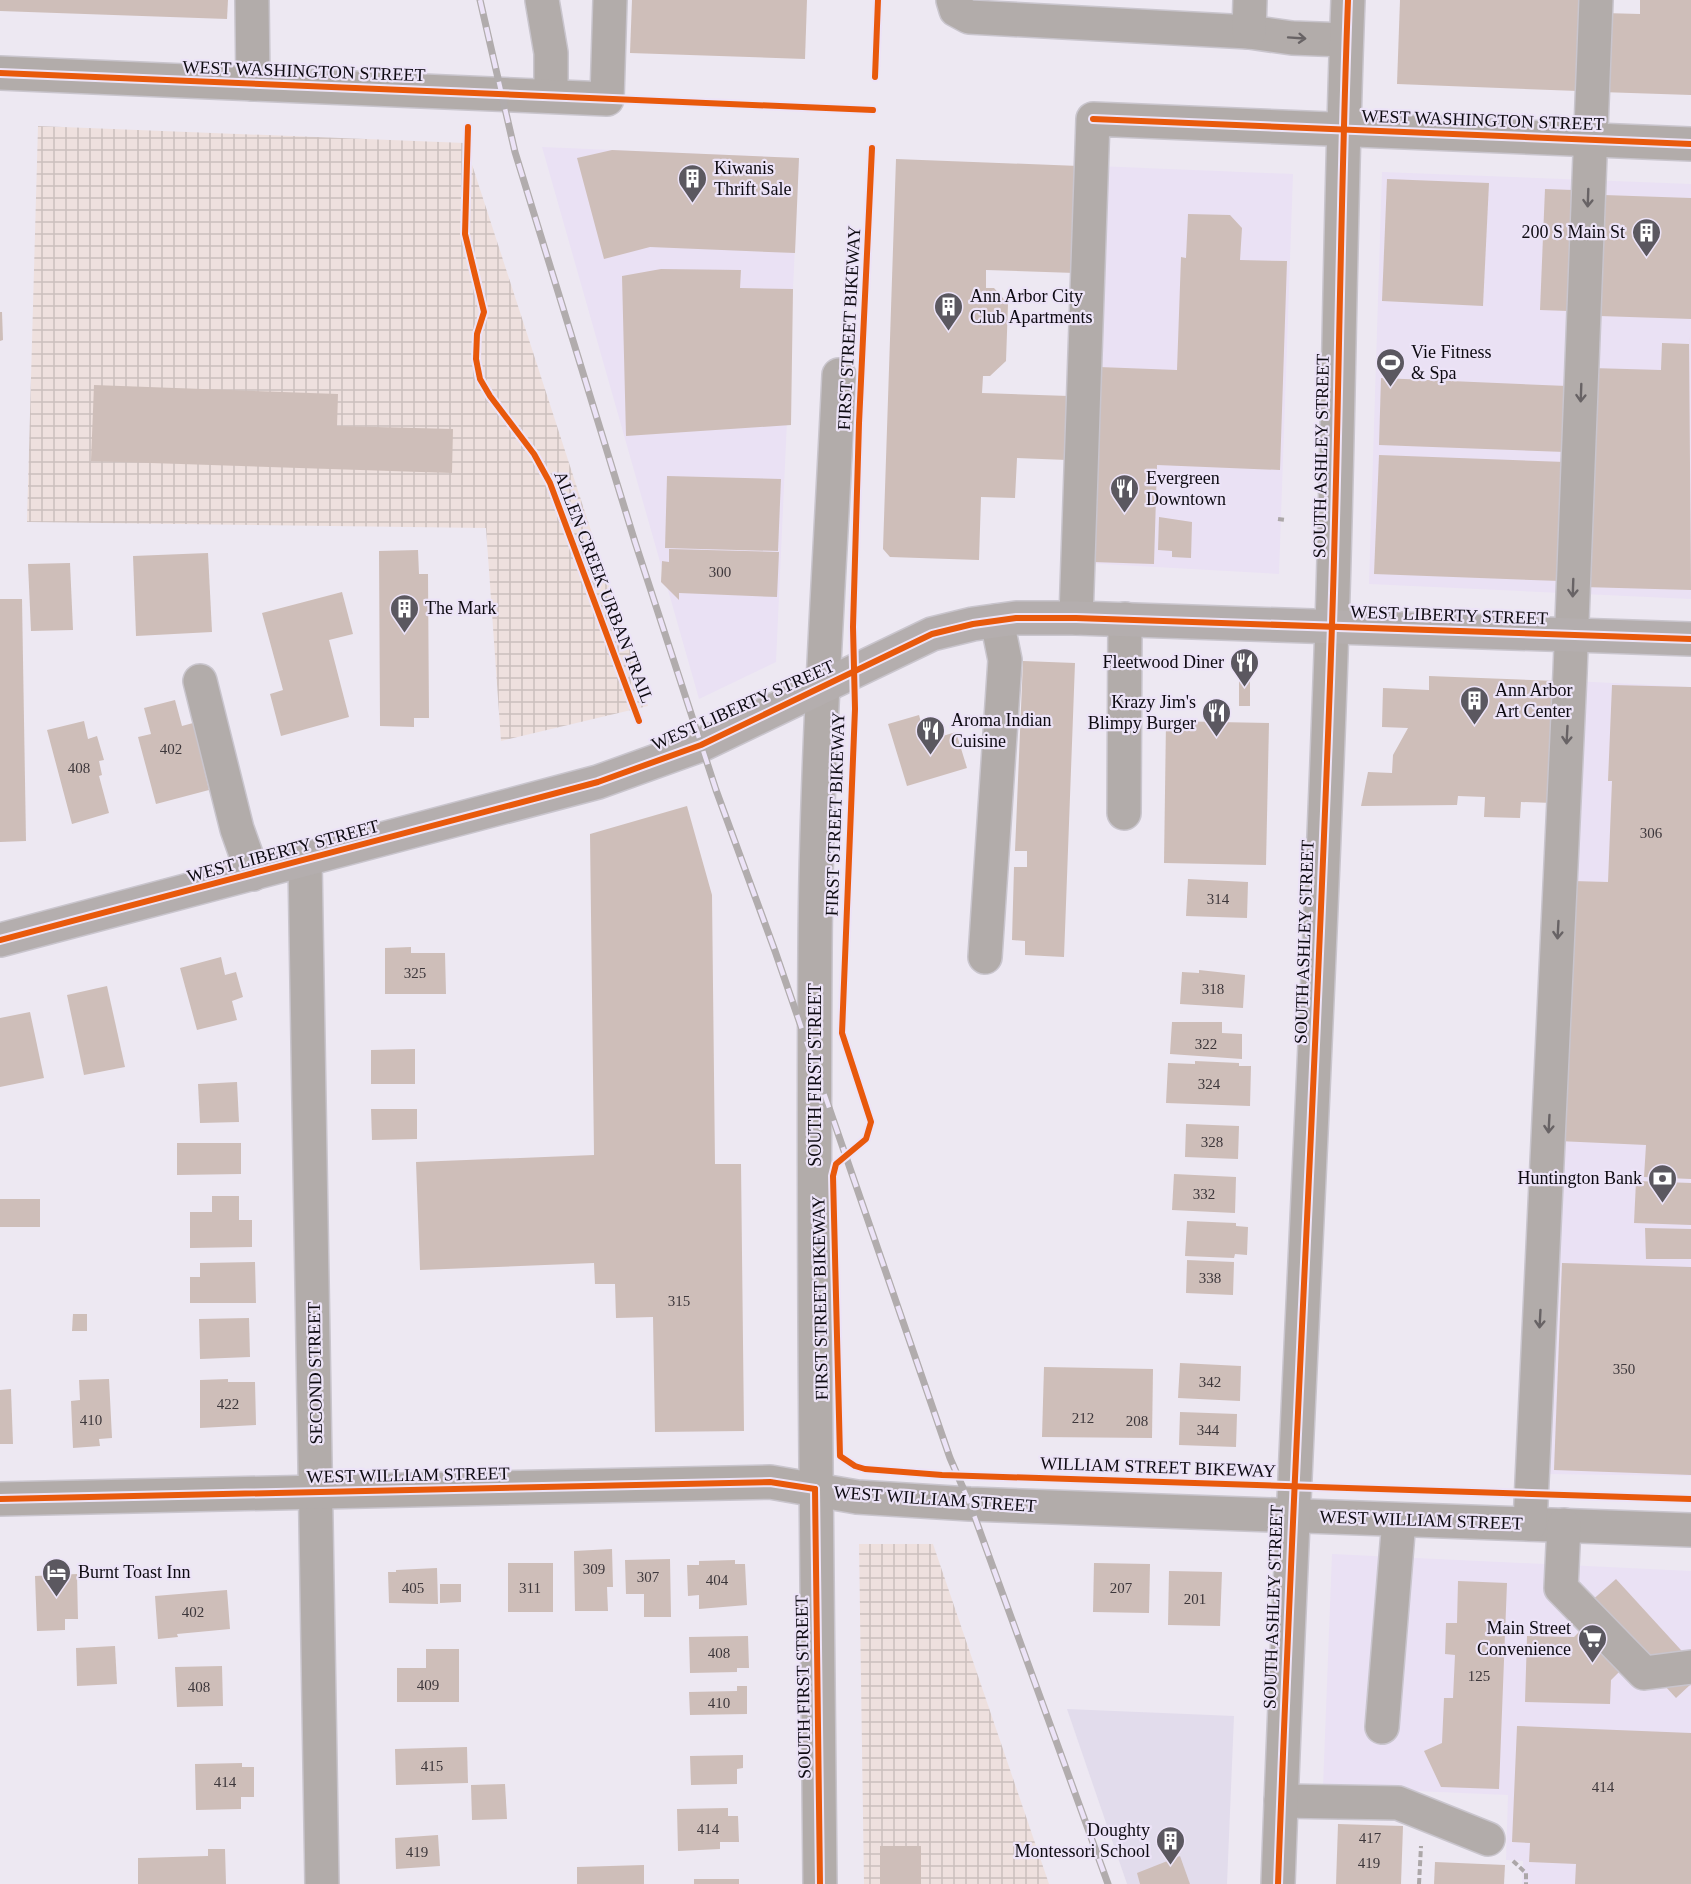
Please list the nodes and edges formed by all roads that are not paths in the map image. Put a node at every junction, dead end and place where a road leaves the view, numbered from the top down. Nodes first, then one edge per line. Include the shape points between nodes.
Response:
1 (240, 0) edge
2 (252, 0) edge
3 (542, 0) edge
4 (610, 0) edge
5 (953, 0) edge
6 (1348, 0) edge
7 (1596, 0) edge
8 (1249, 16) edge
9 (1346, 40) junction
10 (0, 73) edge
11 (244, 83) junction
12 (551, 96) junction
13 (1342, 129) junction
14 (1590, 140) junction
15 (1691, 144) edge
16 (839, 375) dead end
17 (1076, 618) junction
18 (1125, 619) junction
19 (997, 621) junction
20 (1332, 626) junction
21 (1572, 634) junction
22 (1691, 639) edge
23 (200, 681) dead end
24 (823, 685) junction
25 (1124, 813) dead end
26 (305, 861) junction
27 (253, 874) junction
28 (0, 940) edge
29 (985, 957) dead end
30 (816, 1489) junction
31 (317, 1492) junction
32 (0, 1499) edge
33 (1291, 1516) junction
34 (1399, 1520) junction
35 (1530, 1524) junction
36 (1564, 1525) junction
37 (1691, 1530) edge
38 (1691, 1666) edge
39 (1382, 1727) dead end
40 (1281, 1801) junction
41 (1488, 1839) dead end
42 (322, 1884) edge
43 (820, 1884) edge
44 (1278, 1884) edge

1 - 11 street via 236,5
2 - 11 street
3 - 12 street via 551,53
4 - 12 street, WEST WASHINGTON STREET via 607,99
5 - 8 street via 956,10 969,17
6 - 9 street, SOUTH ASHLEY STREET
7 - 14 street
8 -> 9 street via 1292,38
9 - 13 street, SOUTH ASHLEY STREET
10 - 11 street, WEST WASHINGTON STREET
11 - 12 street, WEST WASHINGTON STREET
13 - 14 street, WEST WASHINGTON STREET
13 - 17 street, WEST WASHINGTON STREET via 1093,119
13 - 20 street, SOUTH ASHLEY STREET
14 - 15 street, WEST WASHINGTON STREET
14 -> 21 street
16 - 24 street, SOUTH FIRST STREET
17 - 18 main road, WEST LIBERTY STREET
17 - 19 main road, WEST LIBERTY STREET
18 - 20 main road, WEST LIBERTY STREET
18 - 25 street
19 - 24 main road, WEST LIBERTY STREET via 932,634
19 - 29 street via 1005,660
20 - 21 main road, WEST LIBERTY STREET
20 - 33 street, SOUTH ASHLEY STREET via 1309,1191
21 - 22 main road, WEST LIBERTY STREET
21 -> 35 street
23 - 27 street via 237,829
24 - 26 main road, WEST LIBERTY STREET via 701,745 598,782
24 - 30 street, SOUTH FIRST STREET via 815,949
26 - 27 main road, WEST LIBERTY STREET
26 - 31 street, SECOND STREET
27 - 28 main road, WEST LIBERTY STREET
30 - 31 street, WEST WILLIAM STREET via 770,1482
30 - 33 street, WEST WILLIAM STREET via 857,1497 970,1504
30 - 43 street, SOUTH FIRST STREET
31 - 32 street, WEST WILLIAM STREET
31 - 42 street, SECOND STREET
33 - 34 street, WEST WILLIAM STREET
33 - 40 street, SOUTH ASHLEY STREET
34 - 35 street, WEST WILLIAM STREET
34 - 39 street
35 - 36 street, WEST WILLIAM STREET
36 - 37 street, WEST WILLIAM STREET
36 - 38 street via 1562,1588 1644,1673
40 - 41 street via 1398,1803
40 - 44 street, SOUTH ASHLEY STREET

